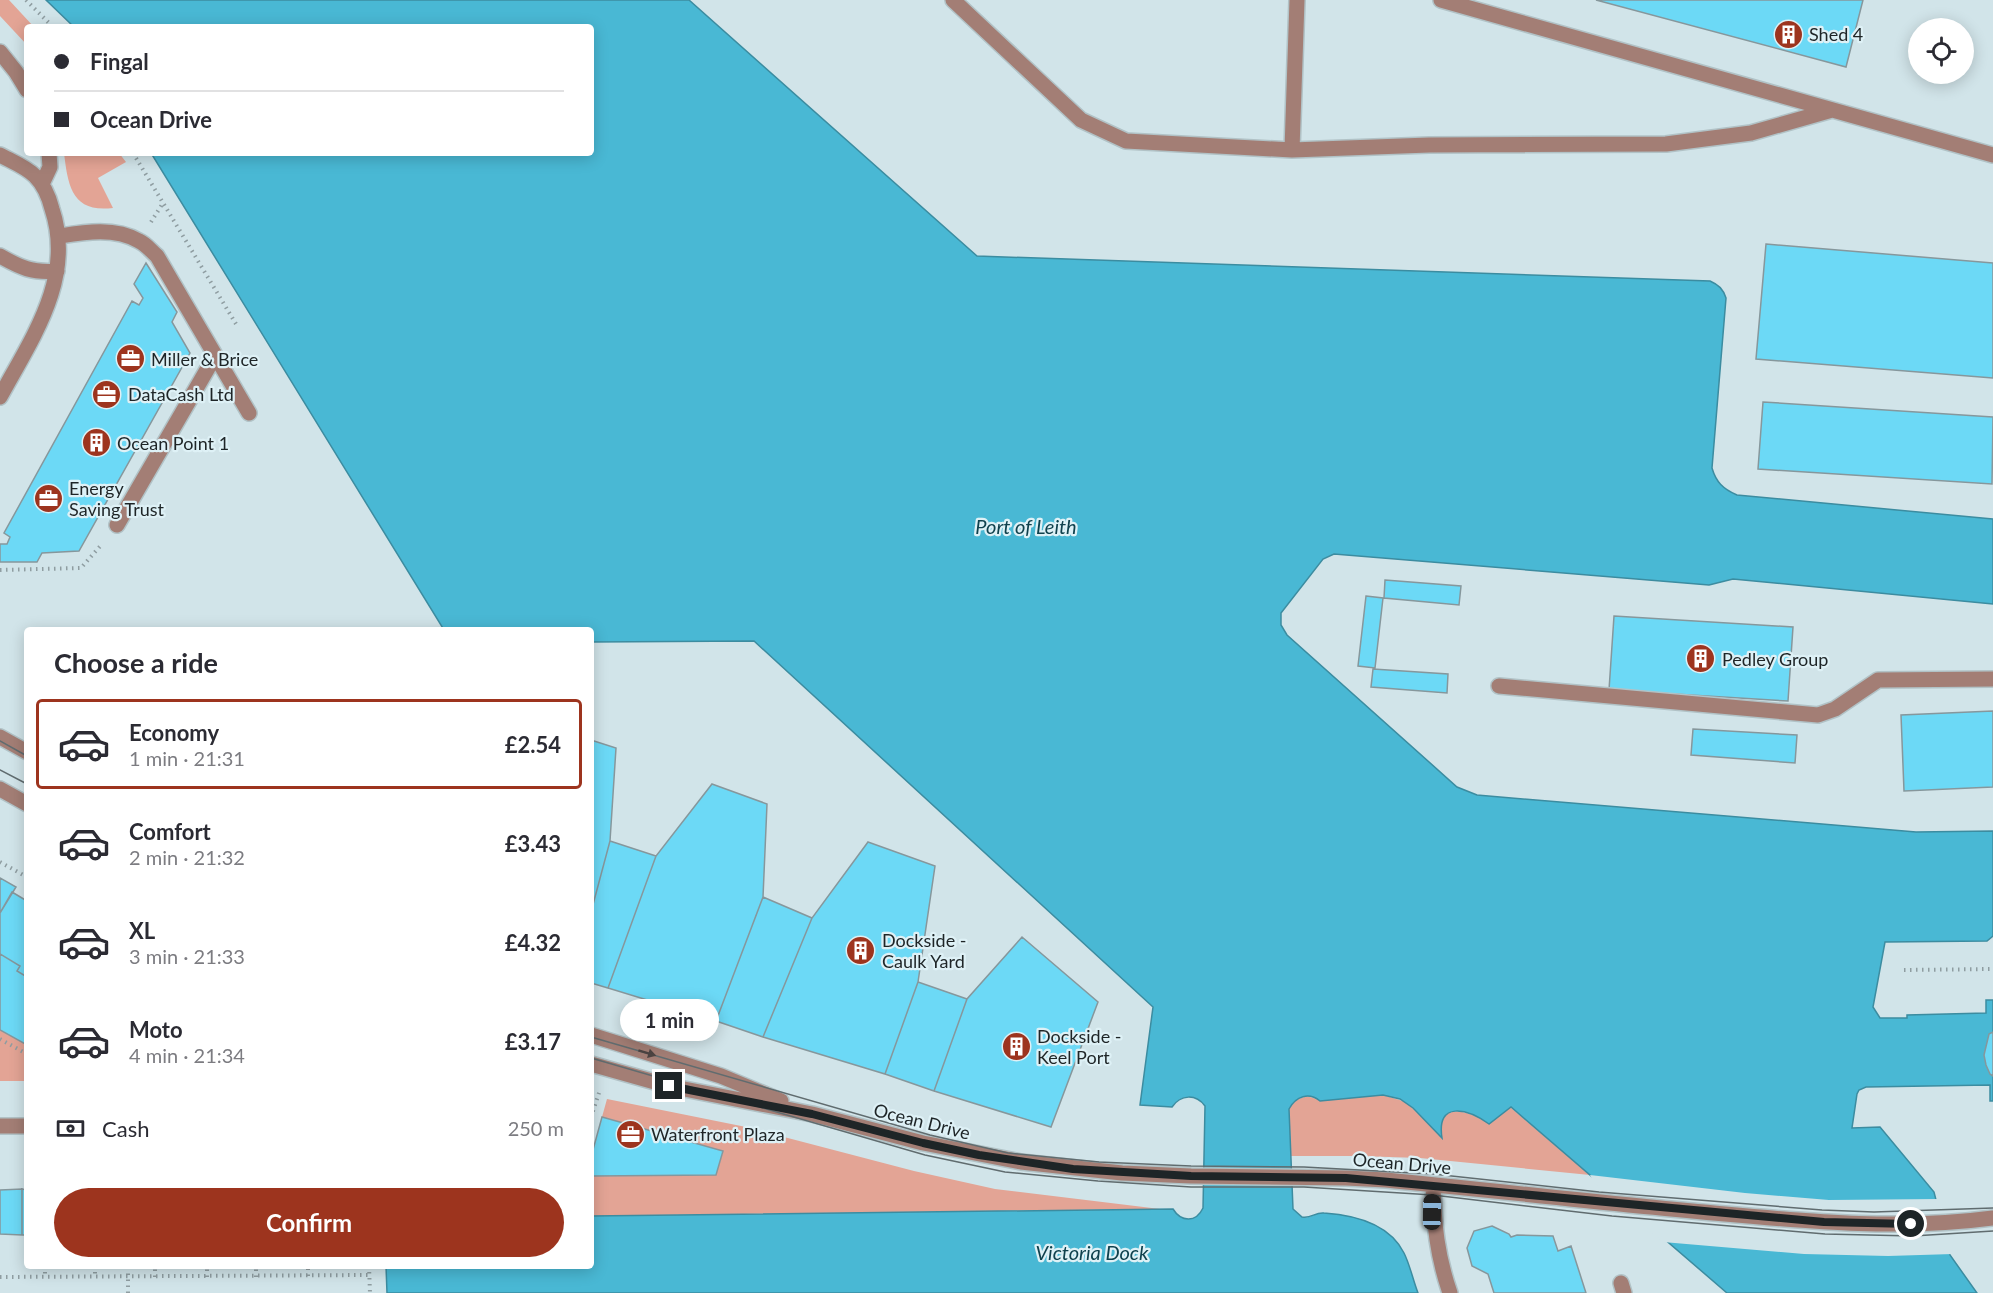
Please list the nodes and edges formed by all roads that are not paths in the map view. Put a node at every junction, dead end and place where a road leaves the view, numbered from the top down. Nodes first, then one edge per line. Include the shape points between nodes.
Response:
1 (953, 0) edge
2 (1298, 0) edge
3 (1442, 0) edge
4 (0, 52) edge
5 (24, 85) edge
6 (1832, 110) junction
7 (1292, 150) junction
8 (0, 155) edge
9 (1993, 155) edge
10 (49, 156) edge
11 (42, 184) junction
12 (60, 236) junction
13 (0, 256) edge
14 (57, 271) junction
15 (215, 356) junction
16 (0, 397) edge
17 (249, 413) dead end
18 (117, 525) road end
19 (1993, 679) edge
20 (1498, 686) dead end
21 (0, 737) edge
22 (24, 750) edge
23 (0, 789) edge
24 (24, 802) edge
25 (594, 1036) edge
26 (594, 1065) edge
27 (812, 1114) junction
28 (0, 1126) edge
29 (24, 1126) edge
30 (1433, 1185) junction
31 (1987, 1219) edge
32 (1450, 1293) edge

1 - 7 street via 1081,120 1126,141
2 - 7 street
3 - 6 street
4 - 5 street
6 - 7 street via 1751,133 1666,144
6 - 9 street
8 - 11 street
10 - 11 street via 50,167
11 - 12 street
12 - 14 street
12 - 15 street via 102,232 140,241 157,256
13 - 14 street via 33,272
14 - 16 street via 41,322
15 - 17 street
15 - 18 street
19 - 20 street via 1878,680 1835,709 1818,715
21 - 22 street
23 - 24 street
25 -> 27 street, Ocean Drive via 721,1076
26 - 27 street, Ocean Drive via 669,1086
27 - 30 street, Ocean Drive via 923,1143 1073,1169 1191,1176 1346,1178
28 - 29 street
30 - 31 street, Ocean Drive via 1824,1222 1911,1224
30 - 32 street via 1437,1250

